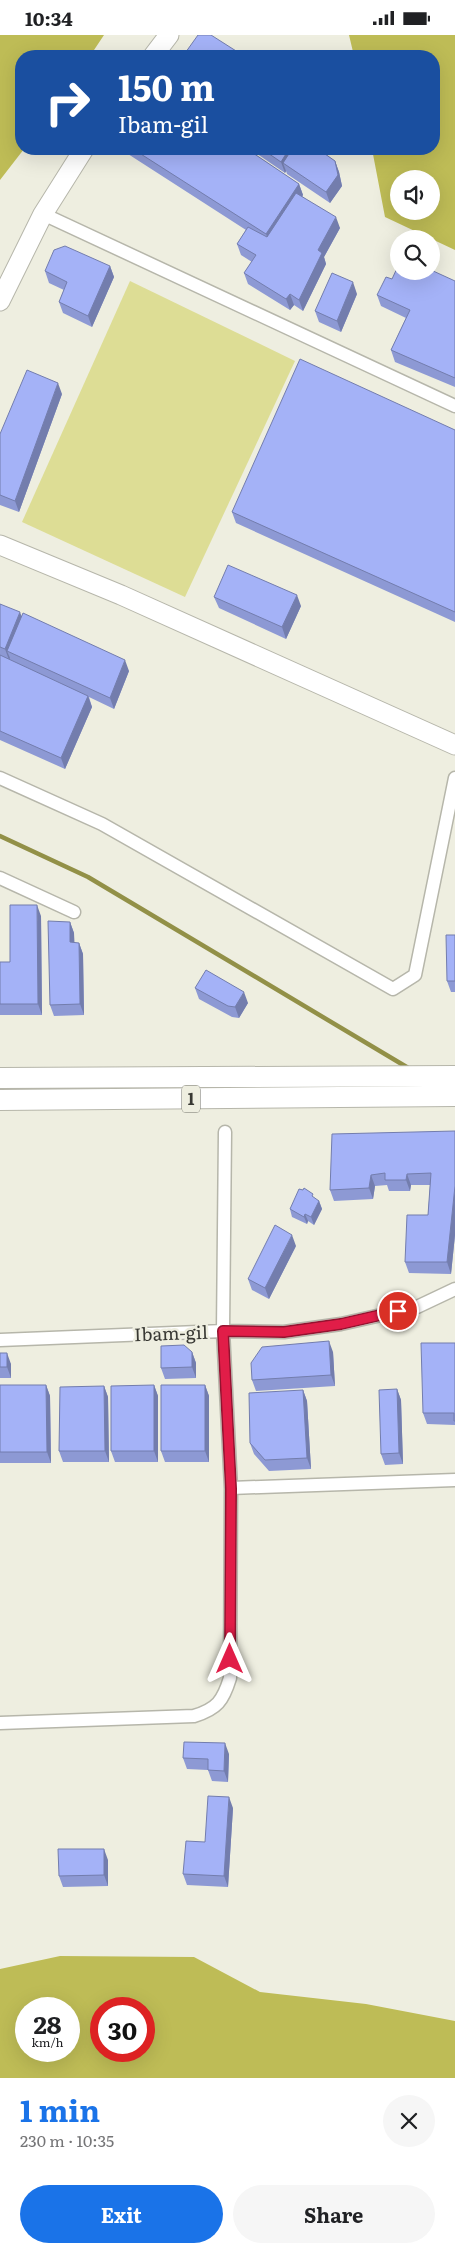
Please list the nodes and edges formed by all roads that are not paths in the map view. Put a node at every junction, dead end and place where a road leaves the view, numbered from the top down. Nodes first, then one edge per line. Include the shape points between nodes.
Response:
1 (169, 35) edge
2 (158, 50) edge
3 (80, 155) edge
4 (43, 214) junction
5 (0, 301) edge
6 (455, 406) edge
7 (0, 545) edge
8 (455, 745) edge
9 (0, 778) edge
10 (455, 778) edge
11 (0, 878) edge
12 (74, 912) dead end
13 (455, 1076) edge
14 (0, 1078) edge
15 (455, 1096) edge
16 (0, 1100) edge
17 (225, 1132) dead end
18 (455, 1289) edge
19 (223, 1331) junction
20 (0, 1339) edge
21 (455, 1480) edge
22 (231, 1489) junction
23 (0, 1723) edge

1 - 2 street
3 - 4 street
4 - 5 street
4 - 6 street
7 - 8 street via 121,595
9 - 10 street via 102,824 393,989 415,975
11 - 12 street
13 - 14 main road, 1
15 - 16 main road, 1
17 - 19 street
18 - 19 street, Ibam-gil via 417,1307 341,1324 284,1332
19 - 20 street, Ibam-gil
19 - 22 street
21 - 22 street
22 - 23 street via 230,1678 225,1697 209,1711 194,1716

